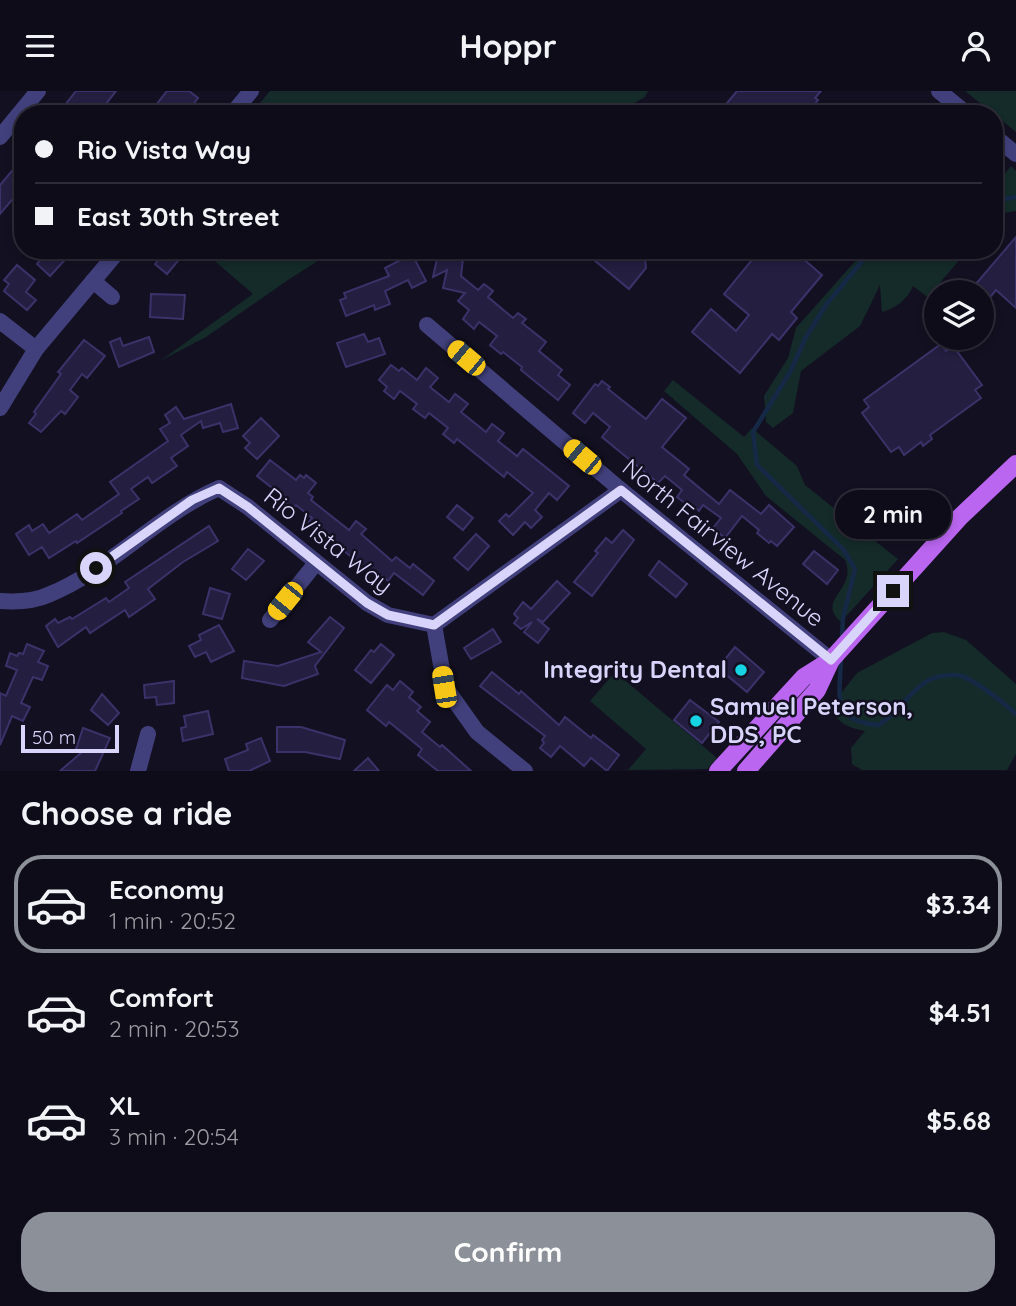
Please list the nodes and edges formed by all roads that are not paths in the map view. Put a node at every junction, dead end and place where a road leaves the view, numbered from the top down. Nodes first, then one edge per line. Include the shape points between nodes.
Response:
1 (38, 91) edge
2 (251, 91) edge
3 (939, 91) edge
4 (26, 105) edge
5 (239, 105) edge
6 (956, 105) edge
7 (14, 120) edge
8 (0, 137) edge
9 (111, 259) edge
10 (93, 281) junction
11 (112, 297) dead end
12 (0, 321) edge
13 (427, 325) dead end
14 (36, 349) junction
15 (0, 408) edge
16 (1016, 464) edge
17 (621, 490) junction
18 (316, 563) junction
19 (0, 601) edge
20 (270, 620) dead end
21 (434, 625) junction
22 (831, 660) junction
23 (148, 734) dead end
24 (138, 771) edge
25 (525, 771) edge
26 (718, 771) edge
27 (746, 771) edge

1 - 4 street
2 - 5 street
3 - 6 street
7 - 8 street
9 - 10 street
10 - 11 street
10 - 14 street
12 - 14 street
13 - 17 street, North Fairview Avenue
14 - 15 street
16 - 22 main road via 960,517
17 - 21 street
17 - 22 street, North Fairview Avenue
18 - 19 street, Rio Vista Way via 219,488 192,500 83,577 47,596
18 - 20 street
18 - 21 street, Rio Vista Way via 388,615
21 - 25 street via 444,687 477,732
22 - 26 main road via 804,677
22 - 27 main road via 817,690
23 - 24 street

